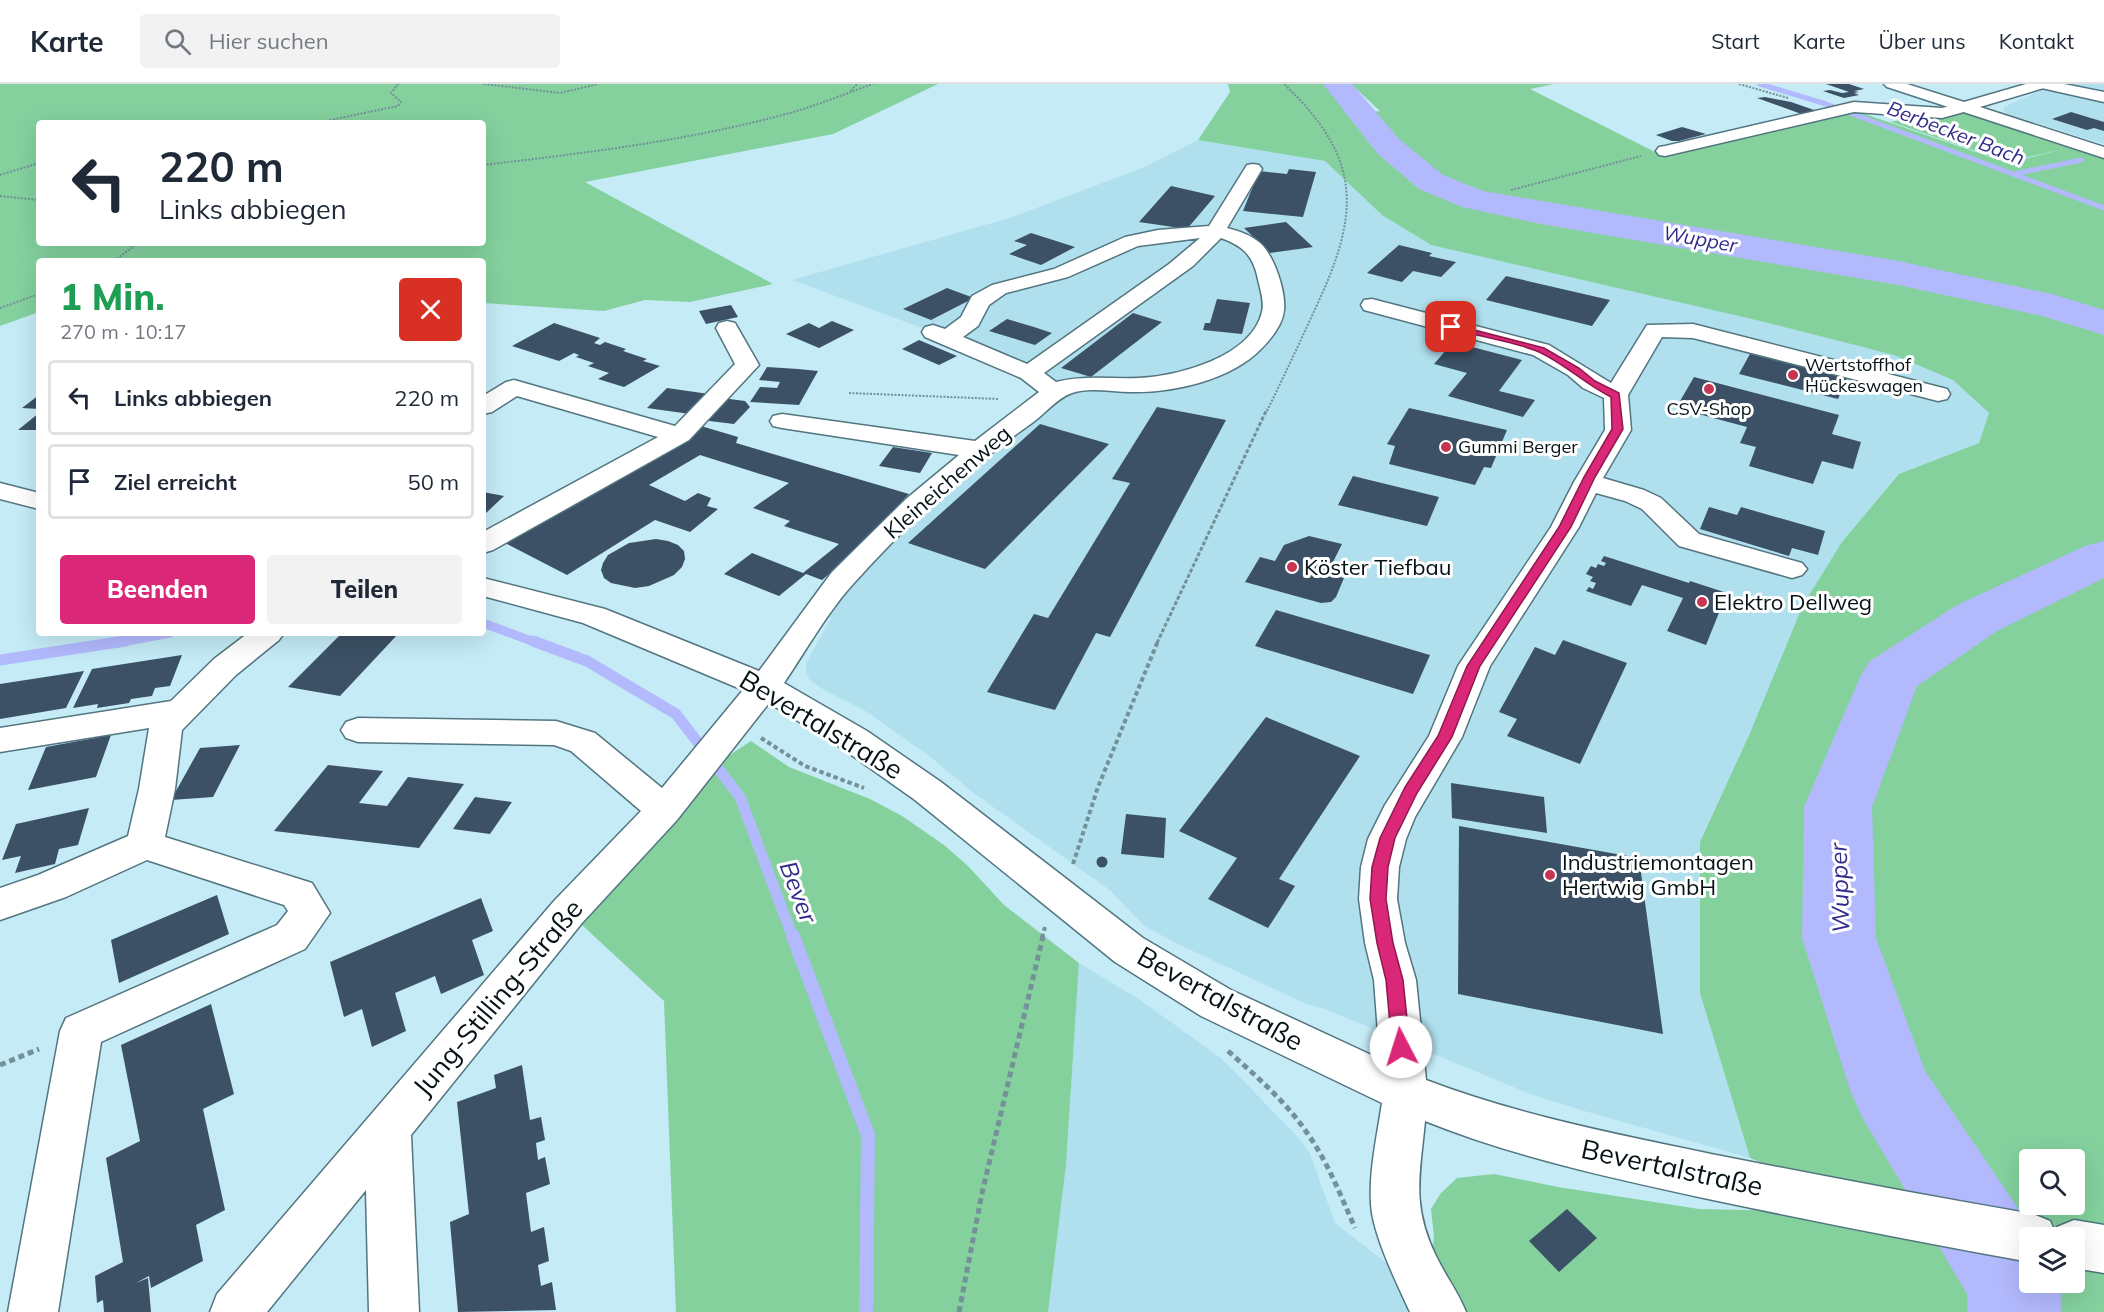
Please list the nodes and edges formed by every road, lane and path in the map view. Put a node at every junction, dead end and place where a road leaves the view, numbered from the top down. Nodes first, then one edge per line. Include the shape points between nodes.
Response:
1 (398, 84) edge
2 (484, 84) edge
3 (598, 84) edge
4 (857, 84) edge
5 (873, 84) edge
6 (1284, 84) edge
7 (1892, 84) edge
8 (2042, 84) edge
9 (851, 92) junction
10 (2104, 97) edge
11 (1965, 108) junction
12 (2079, 108) dead end
13 (330, 120) edge
14 (1665, 151) joint
15 (2104, 153) edge
16 (36, 164) edge
17 (486, 165) edge
18 (1253, 168) dead end
19 (0, 175) edge
20 (1511, 190) dead end
21 (0, 196) edge
22 (36, 200) edge
23 (1216, 231) junction
24 (137, 246) edge
25 (119, 258) edge
26 (36, 295) edge
27 (1372, 305) dead end
28 (0, 308) edge
29 (727, 328) dead end
30 (1029, 373) junction
31 (1054, 392) junction
32 (849, 393) dead end
33 (1938, 394) dead end
34 (1616, 395) junction
35 (486, 405) edge
36 (1034, 410) junction
37 (782, 421) dead end
38 (680, 435) junction
39 (981, 450) junction
40 (1587, 482) junction
41 (0, 491) edge
42 (36, 500) edge
43 (486, 542) edge
44 (1792, 569) dead end
45 (486, 588) edge
46 (264, 636) edge
47 (764, 687) junction
48 (181, 711) junction
49 (358, 729) dead end
50 (0, 740) edge
51 (674, 797) junction
52 (145, 845) junction
53 (1042, 903) junction
54 (0, 904) edge
55 (1046, 928) junction
56 (1056, 935) dead end
57 (1222, 1045) dead end
58 (1405, 1092) junction
59 (388, 1130) junction
60 (2019, 1236) edge
61 (1359, 1237) dead end
62 (2085, 1246) edge
63 (2104, 1249) edge
64 (33, 1312) edge
65 (235, 1312) edge
66 (394, 1312) edge
67 (959, 1312) edge
68 (1442, 1312) edge

1 - 13 path via 391,93 401,102 398,106
2 - 3 path via 560,93
4 - 9 path
5 - 9 path
6 - 53 path via 1328,135 1339,158 1347,185 1348,214 1341,242 1307,328 1224,496 1154,651 1098,786 1073,864
7 - 11 street
8 - 10 street
8 - 11 street
9 - 17 path via 786,114 693,134
10 - 12 street
11 - 14 street via 1942,113 1841,110
11 - 15 street
14 - 20 path
16 - 19 path
18 - 23 street
21 - 22 path
23 - 30 street via 1187,261
23 - 30 street via 1132,241 1061,273 999,289 980,301 970,321 940,335
23 - 31 street via 1238,237 1260,253 1265,263 1274,310 1259,337 1228,364 1188,377 1141,385 1067,385
24 - 25 path
26 - 28 path
27 - 34 street via 1541,350
29 - 38 street via 747,365
30 - 31 street
31 - 36 street, Kleineichenweg
32 - 36 path via 1012,400
33 - 34 street via 1693,331 1655,330
34 - 40 street via 1617,429
35 - 38 street via 514,387
36 - 39 street, Kleineichenweg
37 - 39 street
38 - 43 street
39 - 47 street, Kleineichenweg via 916,505 842,578
40 - 44 street via 1646,501 1689,540
40 - 58 street via 1565,527 1474,666 1445,737 1402,807 1383,852 1378,899 1395,980
41 - 42 street
45 - 47 street, Bevertalstraße via 594,616
46 - 48 street via 225,667
47 - 51 street, Jung-Stilling-Straße
47 - 53 street, Bevertalstraße via 890,764 986,835
48 - 50 street
48 - 52 street via 166,726
49 - 51 street via 556,733 583,742
51 - 59 street, Jung-Stilling-Straße via 568,912
52 - 54 street
52 - 64 street via 298,894 310,913 291,937 81,1031
53 - 55 path
53 - 58 street, Bevertalstraße via 1216,1003
55 - 56 path
55 - 67 path via 982,1193
57 - 61 path via 1261,1080 1304,1128 1328,1166
58 - 60 street, Bevertalstraße via 1557,1143 1887,1213
58 - 68 street via 1396,1215 1414,1265
59 - 65 street, Jung-Stilling-Straße
59 - 66 street
62 - 63 street

